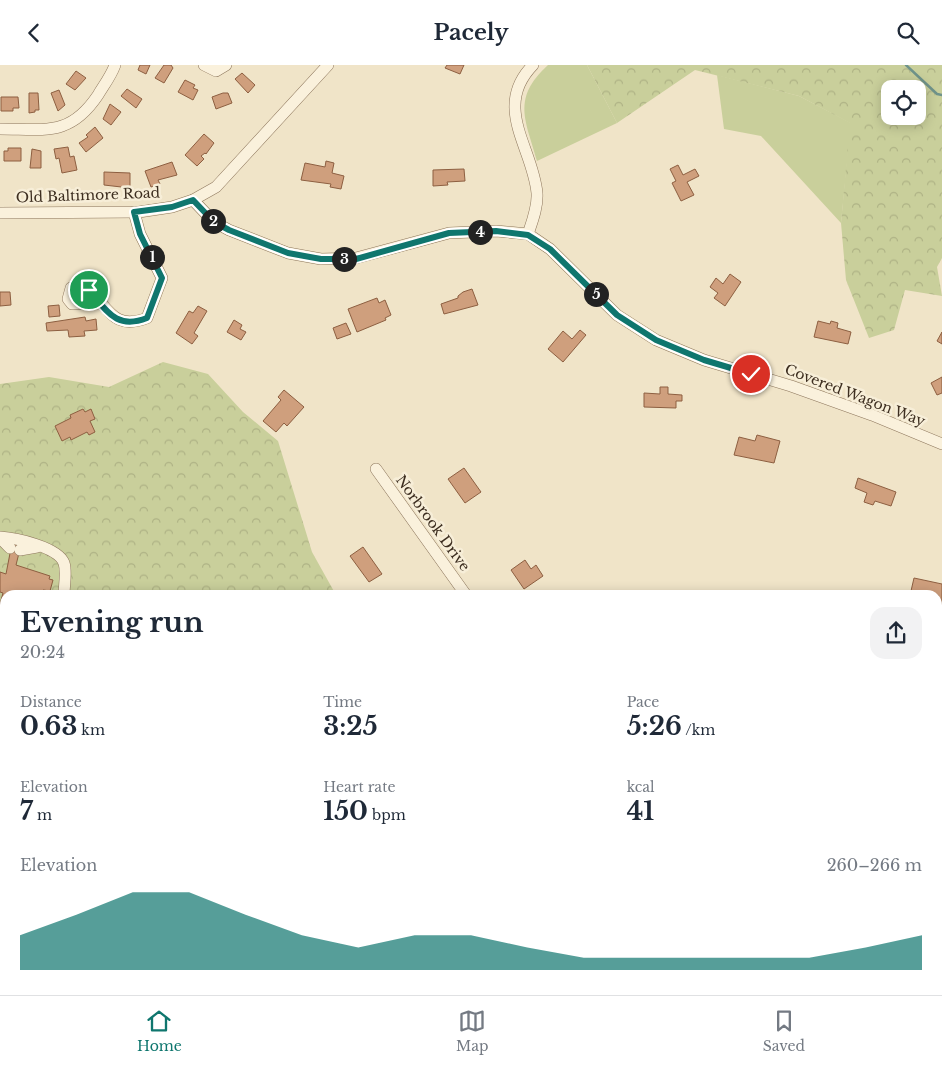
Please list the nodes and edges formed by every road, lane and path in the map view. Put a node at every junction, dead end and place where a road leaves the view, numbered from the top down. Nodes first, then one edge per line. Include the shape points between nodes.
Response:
1 (115, 65) edge
2 (204, 65) edge
3 (226, 65) edge
4 (328, 65) edge
5 (533, 65) edge
6 (0, 129) edge
7 (193, 200) junction
8 (134, 212) junction
9 (0, 213) edge
10 (528, 235) junction
11 (101, 303) dead end
12 (942, 444) edge
13 (376, 469) dead end
14 (0, 537) edge
15 (37, 547) junction
16 (64, 590) edge
17 (462, 590) edge

1 - 6 street via 92,103 68,126
2 - 3 street via 216,71
4 - 7 street, Old Baltimore Road via 216,187
5 - 10 street via 514,104 517,127 537,194
7 - 8 street, Old Baltimore Road via 172,207
7 - 10 street, Covered Wagon Way via 214,222 229,230 288,253 321,259 356,259 449,233 496,231
8 - 9 street, Old Baltimore Road
8 - 11 street via 140,234 162,278 161,287 152,310 147,318 141,320 114,319
10 - 12 street, Covered Wagon Way via 550,249 617,315 656,340 704,360 872,415
13 - 17 street, Norbrook Drive
14 - 15 street
14 - 15 street via 15,549
15 - 16 street via 52,551 64,561

